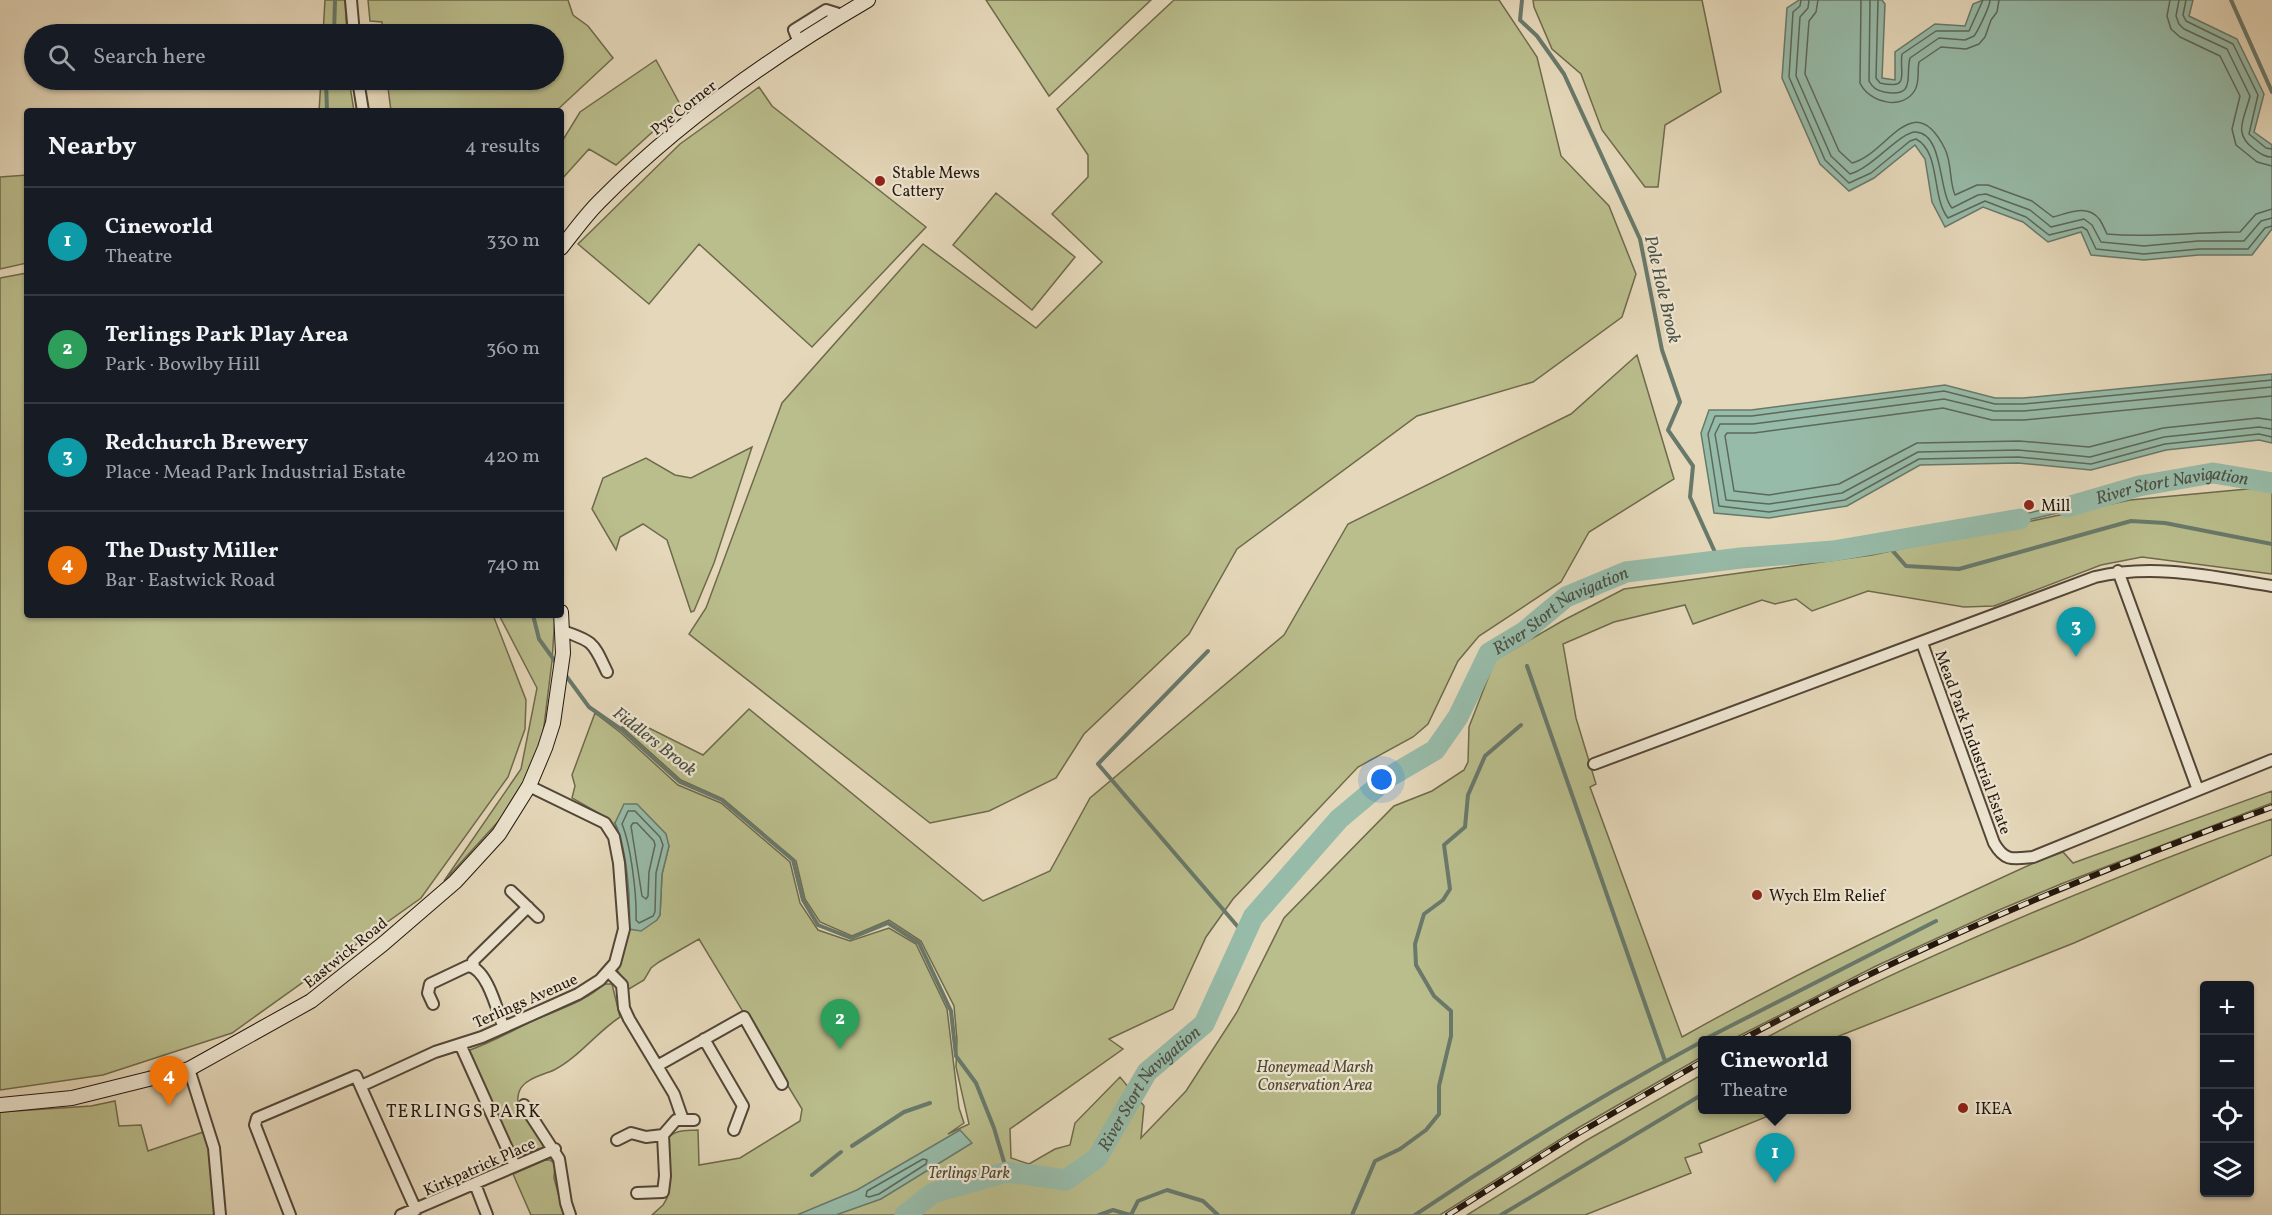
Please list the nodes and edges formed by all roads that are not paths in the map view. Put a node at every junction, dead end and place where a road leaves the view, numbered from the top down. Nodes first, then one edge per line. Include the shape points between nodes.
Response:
1 (351, 0) edge
2 (868, 0) edge
3 (353, 24) edge
4 (360, 90) edge
5 (363, 108) edge
6 (564, 244) edge
7 (2118, 571) junction
8 (2272, 586) edge
9 (562, 618) edge
10 (563, 631) junction
11 (1922, 643) junction
12 (607, 672) dead end
13 (2272, 760) edge
14 (1594, 764) dead end
15 (529, 786) junction
16 (2198, 790) junction
17 (511, 891) dead end
18 (528, 907) junction
19 (538, 917) dead end
20 (474, 967) junction
21 (609, 972) junction
22 (433, 1004) dead end
23 (503, 1026) junction
24 (704, 1039) junction
25 (460, 1044) junction
26 (657, 1066) junction
27 (189, 1069) junction
28 (358, 1081) junction
29 (782, 1084) dead end
30 (0, 1105) edge
31 (524, 1105) dead end
32 (734, 1130) dead end
33 (663, 1135) junction
34 (617, 1140) dead end
35 (555, 1149) junction
36 (515, 1167) junction
37 (475, 1184) junction
38 (637, 1193) dead end
39 (416, 1210) junction
40 (220, 1215) edge
41 (290, 1215) edge
42 (401, 1215) edge
43 (487, 1215) edge
44 (570, 1215) edge

1 - 3 street
2 - 6 street, Pye Corner via 762,65 640,161
4 - 5 street
7 - 8 street, Mead Park Industrial Estate via 2155,570
7 - 11 street, Mead Park Industrial Estate
7 - 16 street
9 - 10 street
10 - 12 street via 594,645
10 - 15 street, Eastwick Road via 553,723
11 - 14 street, Mead Park Industrial Estate
11 - 16 street, Mead Park Industrial Estate via 1994,843 2011,860 2033,857
13 - 16 street, Mead Park Industrial Estate
15 - 21 street via 601,821 614,837 624,929
15 - 27 street, Eastwick Road via 499,834 477,860 383,944 311,1001
17 - 18 street
18 - 19 street
18 - 20 street via 473,961
20 - 22 street via 468,966 430,984 428,993
20 - 23 street via 483,976
21 - 23 street, Terlings Avenue via 578,994
21 - 26 street via 622,986 624,1008
23 - 25 street, Terlings Avenue
24 - 26 street
24 - 29 street via 744,1017
24 - 32 street via 743,1106
25 - 28 street, Terlings Avenue
25 - 36 street
26 - 33 street via 688,1120 676,1120
27 - 30 street, Eastwick Road via 72,1098
27 - 40 street via 214,1148
28 - 39 street
28 - 41 street, Terlings Avenue via 257,1118 255,1125
31 - 35 street
33 - 34 street via 646,1137 631,1133
33 - 38 street via 663,1192
35 - 36 street, Kirkpatrick Place
35 - 44 street
36 - 37 street, Kirkpatrick Place
37 - 39 street, Kirkpatrick Place
37 - 43 street
39 - 42 street

